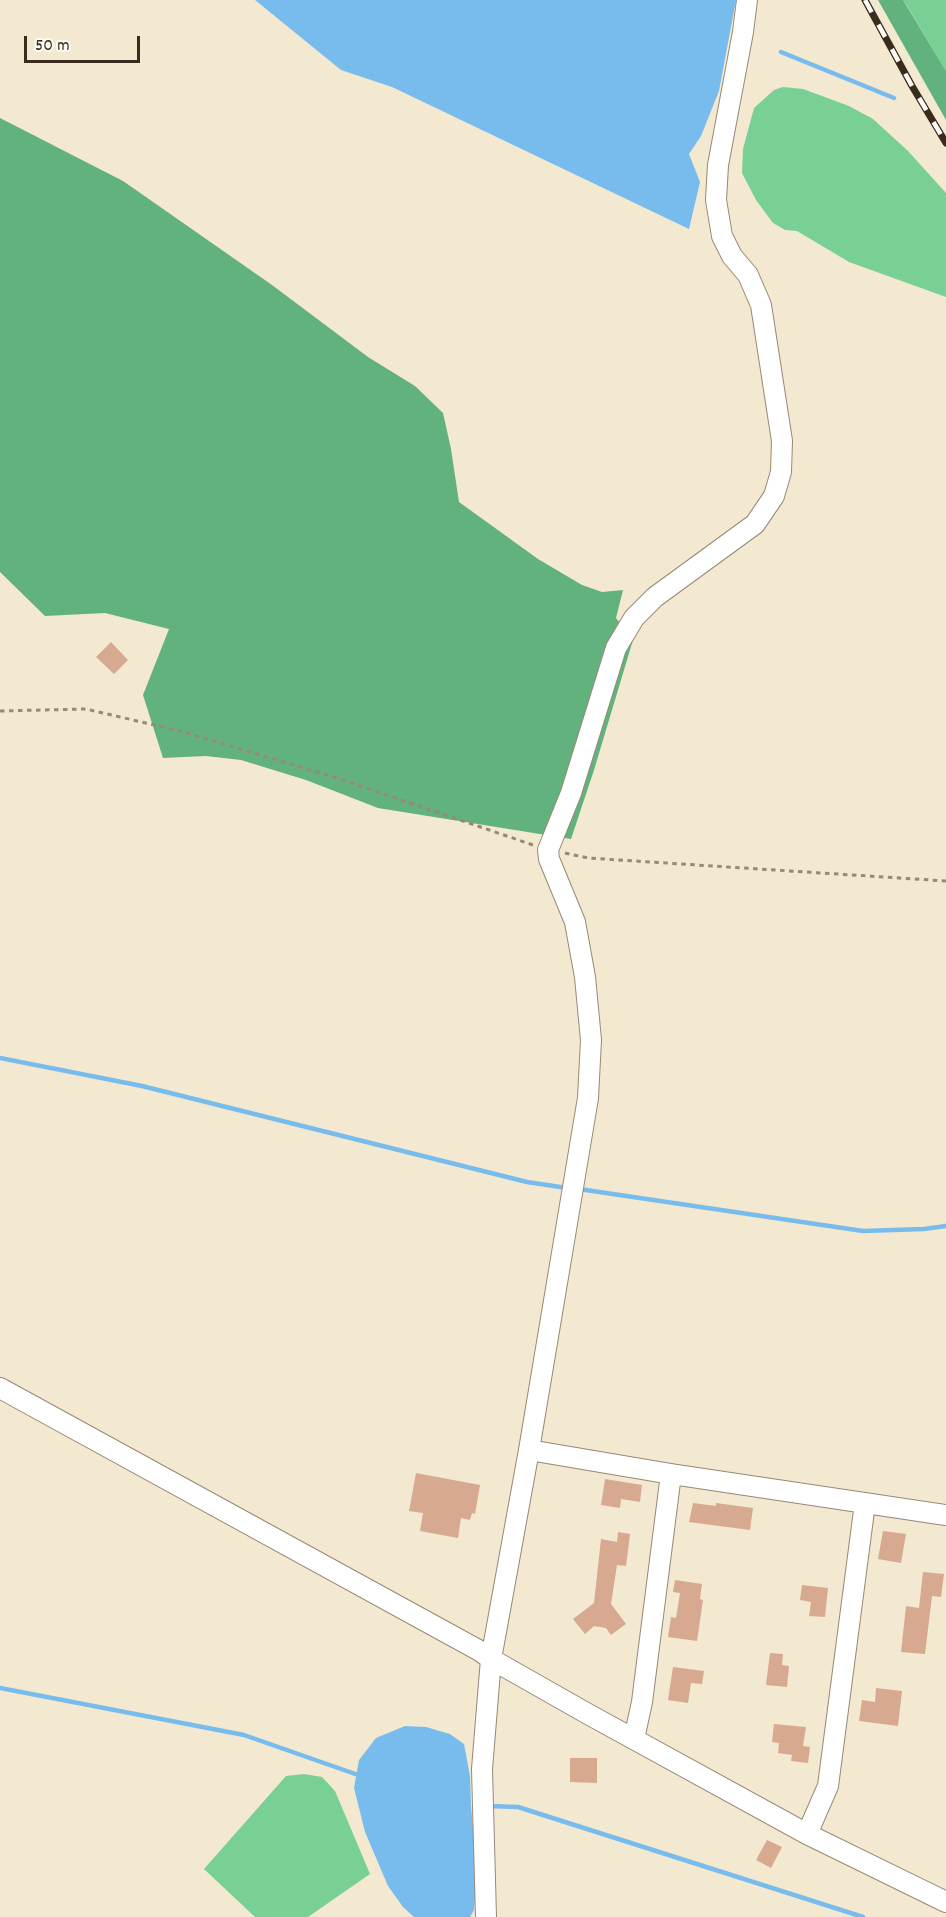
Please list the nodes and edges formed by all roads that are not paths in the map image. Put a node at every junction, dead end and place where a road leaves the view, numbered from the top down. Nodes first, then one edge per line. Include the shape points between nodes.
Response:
1 (747, 0) edge
2 (0, 1388) edge
3 (530, 1450) junction
4 (671, 1474) junction
5 (865, 1503) junction
6 (946, 1515) edge
7 (491, 1659) junction
8 (634, 1739) junction
9 (807, 1834) junction
10 (946, 1902) edge
11 (486, 1917) edge

1 - 3 street via 718,165 716,200 722,236 748,275 761,305 783,441 781,472 774,496 755,525 655,597 634,618 616,648 571,793 548,850 575,922 591,1040 588,1098
2 - 7 street
3 - 4 street
3 - 7 street
4 - 5 street
4 - 8 street
5 - 6 street
5 - 9 street via 828,1786
7 - 8 street
7 - 11 street via 482,1769
8 - 9 street
9 - 10 street

